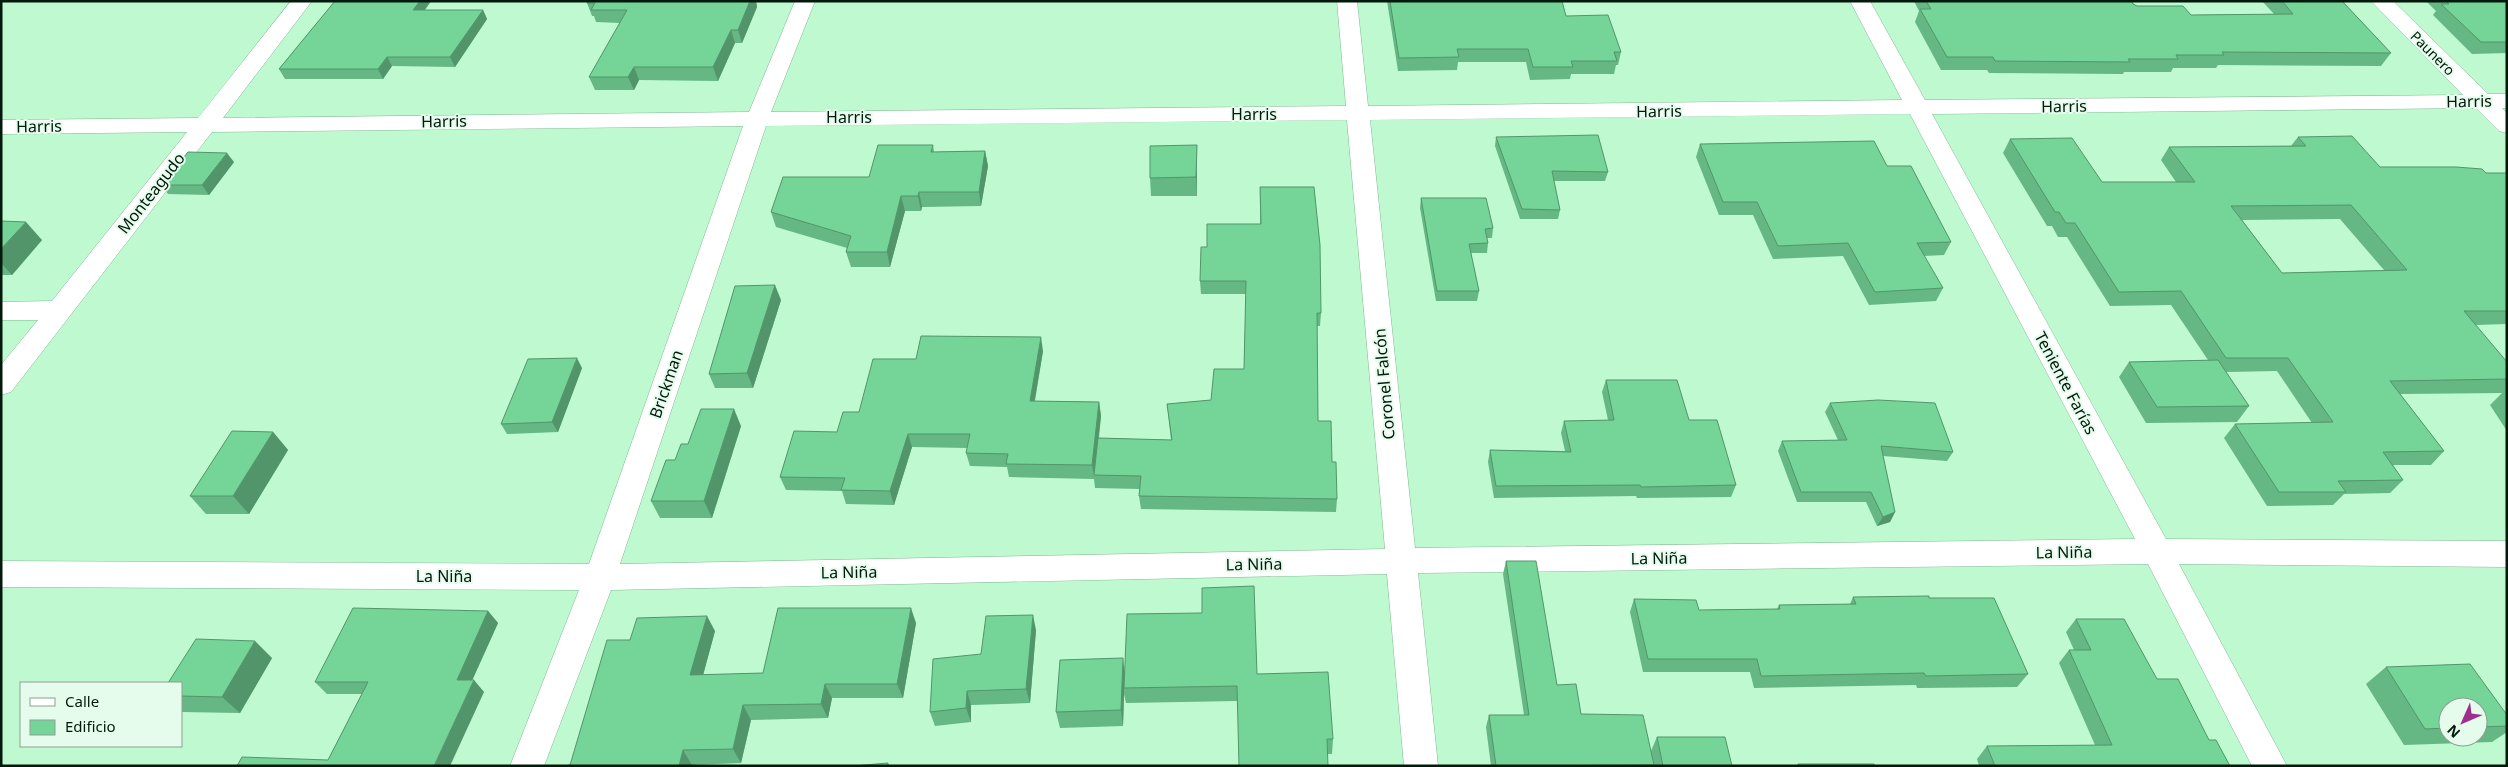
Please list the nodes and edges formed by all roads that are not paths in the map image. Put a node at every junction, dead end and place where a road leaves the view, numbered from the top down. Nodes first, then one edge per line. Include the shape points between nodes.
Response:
1 (302, 1) edge
2 (805, 1) edge
3 (1348, 1) edge
4 (1860, 1) edge
5 (2381, 1) edge
6 (2482, 101) junction
7 (2507, 101) edge
8 (1917, 108) junction
9 (1360, 114) junction
10 (758, 117) junction
11 (205, 124) junction
12 (1, 126) edge
13 (2507, 126) edge
14 (60, 310) junction
15 (1, 311) edge
16 (1, 385) edge
17 (2157, 551) junction
18 (2507, 554) edge
19 (1400, 561) junction
20 (1, 574) edge
21 (600, 577) junction
22 (527, 766) edge
23 (1421, 766) edge
24 (2270, 766) edge

1 - 11 street, Monteagudo
2 - 10 street, Brickman
3 - 9 street, Coronel Falcón
4 - 8 street, Teniente Farías
5 - 6 street, Paunero
6 - 7 street, Harris
6 - 8 street, Harris
6 - 13 street, Paunero
8 - 9 street, Harris
8 - 17 street, Teniente Farías
9 - 10 street, Harris
9 - 19 street, Coronel Falcón
10 - 11 street, Harris
10 - 21 street, Brickman
11 - 12 street, Harris
11 - 14 street, Monteagudo
14 - 15 street
14 - 16 street, Monteagudo
17 - 18 street, La Niña
17 - 19 street, La Niña
17 - 24 street, Teniente Farías
19 - 21 street, La Niña
19 - 23 street, Coronel Falcón
20 - 21 street, La Niña
21 - 22 street, Brickman

